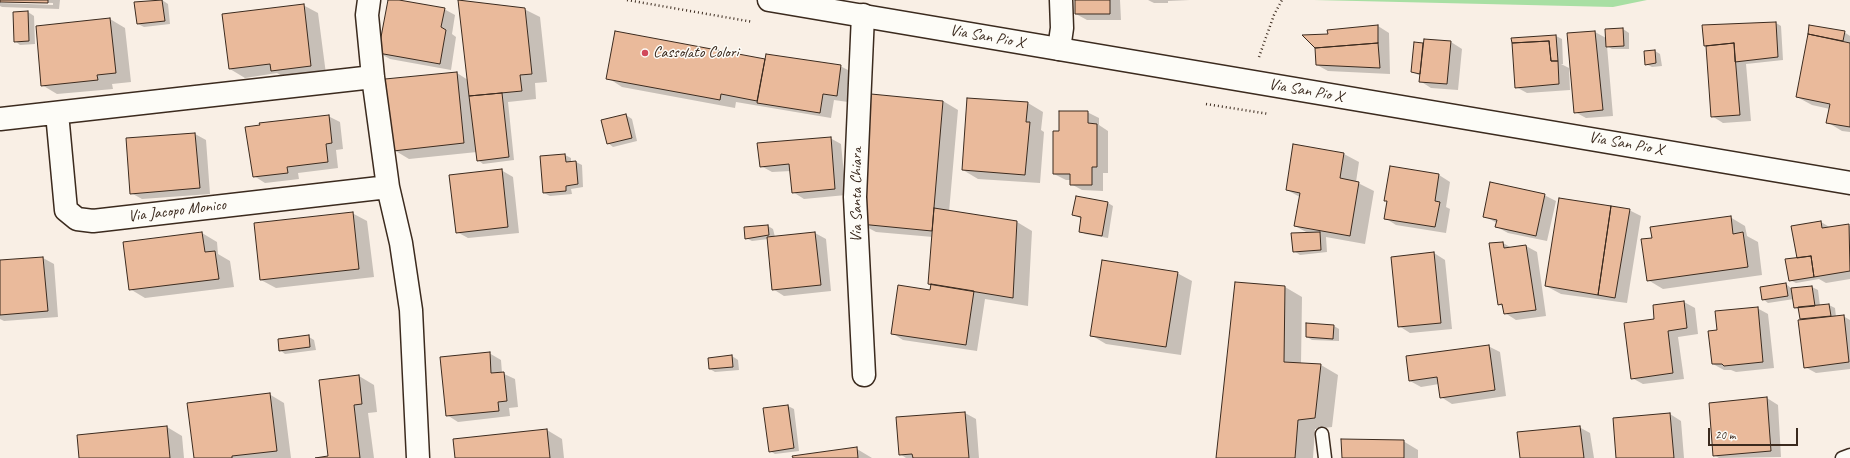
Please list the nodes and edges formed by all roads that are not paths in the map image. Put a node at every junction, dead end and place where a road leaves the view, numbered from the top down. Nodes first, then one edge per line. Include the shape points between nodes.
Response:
1 (369, 0) edge
2 (769, 0) edge
3 (1061, 0) edge
4 (852, 9) edge
5 (1059, 49) junction
6 (373, 77) junction
7 (57, 113) junction
8 (0, 119) edge
9 (1848, 182) edge
10 (388, 187) junction
11 (864, 375) dead end
12 (1322, 434) dead end
13 (1850, 455) edge
14 (418, 458) edge
15 (1325, 458) edge
16 (1842, 458) edge

1 - 6 street via 367,15
2 - 4 street, Via San Pio X
3 - 5 street via 1062,28
4 - 5 street, Via San Pio X
4 - 11 street, Via Santa Chiara via 855,197
5 - 9 street, Via San Pio X
6 - 7 street
6 - 10 street
7 - 8 street
7 - 10 street, Via Jacopo Monico via 66,210 77,219 93,221
10 - 14 street via 401,243 410,310
12 - 15 lane
13 - 16 lane

